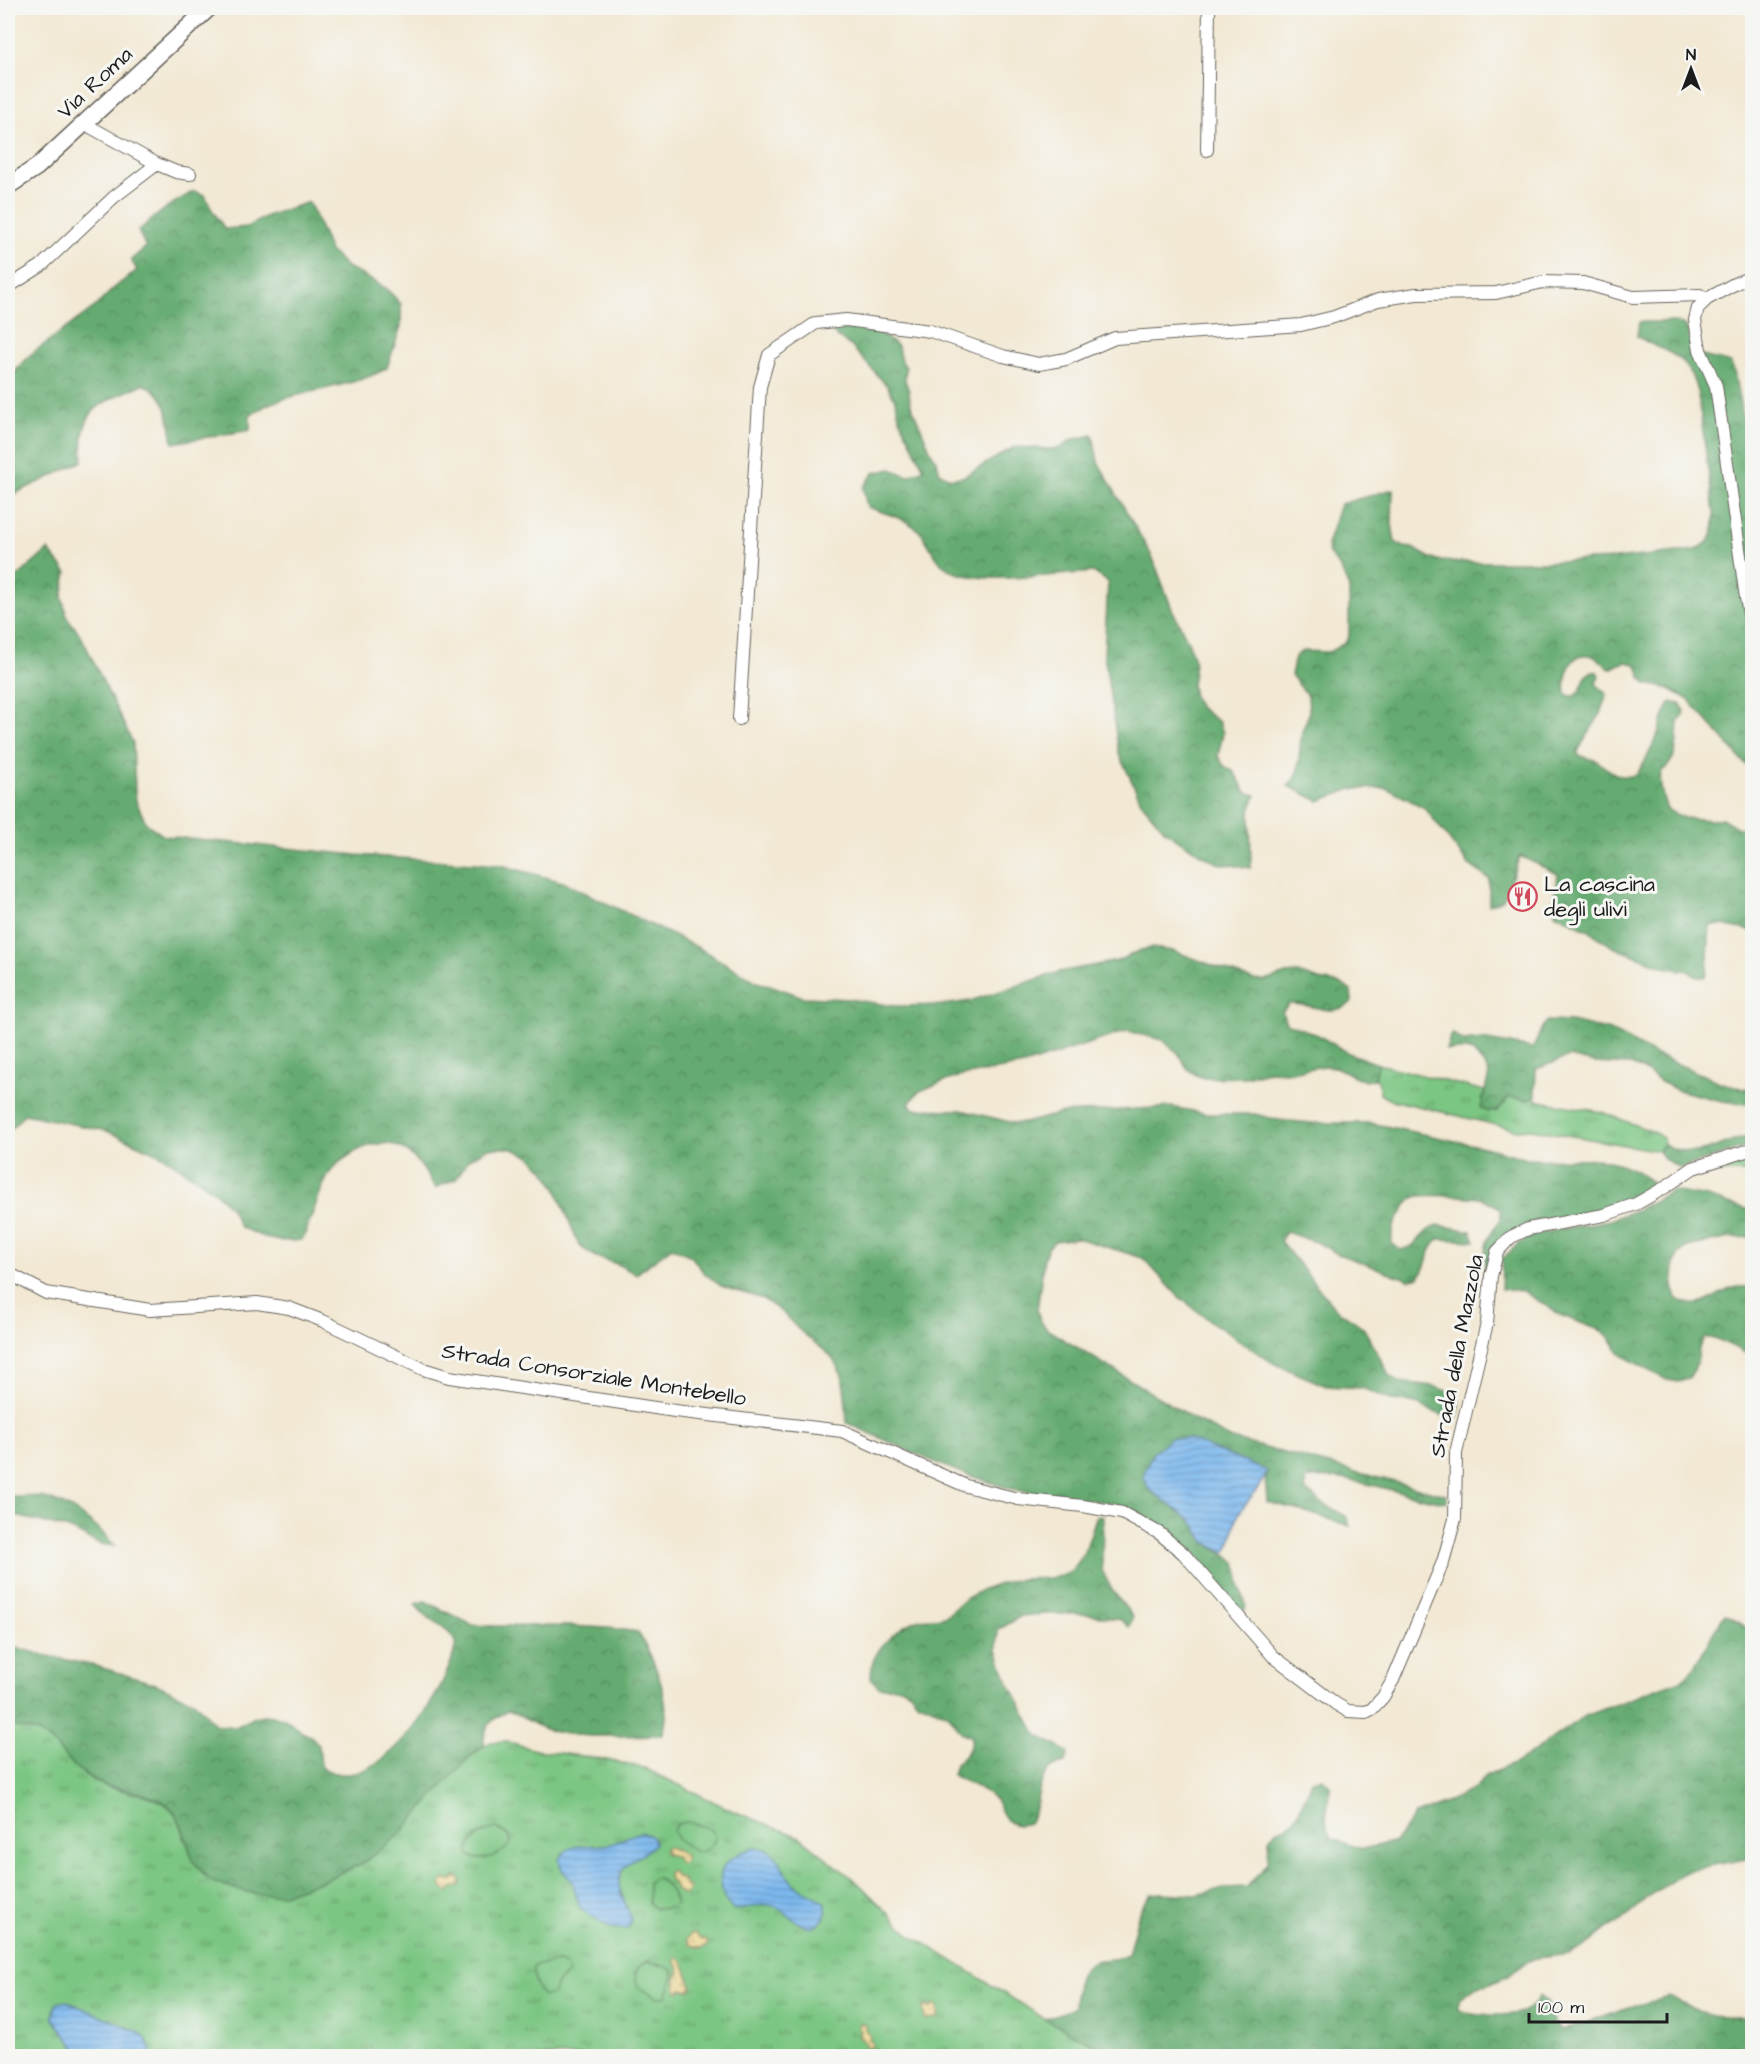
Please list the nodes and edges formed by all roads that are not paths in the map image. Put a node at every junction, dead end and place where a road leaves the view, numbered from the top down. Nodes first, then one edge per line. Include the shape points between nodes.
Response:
1 (209, 8) edge
2 (1209, 8) edge
3 (85, 124) junction
4 (1207, 150) dead end
5 (157, 164) junction
6 (190, 174) dead end
7 (8, 186) edge
8 (1752, 277) edge
9 (8, 287) edge
10 (1707, 299) junction
11 (1752, 630) edge
12 (739, 719) dead end
13 (1752, 1149) edge
14 (8, 1273) edge
15 (966, 1486) joint

1 - 3 main road, Via Roma
2 - 4 street
3 - 5 street
3 - 7 main road, Via Roma via 37,167
5 - 6 street
5 - 9 street via 114,197 41,266
8 - 10 street
10 - 11 street via 1698,308 1696,329 1700,350 1716,386
10 - 12 street via 1634,297 1583,284 1543,282 1496,293 1416,294 1378,300 1301,325 1116,338 1066,359 1039,364 930,331 846,320 816,323 769,355 760,387
13 - 15 street, Strada della Mazzola via 1693,1168 1636,1204 1604,1215 1528,1229 1511,1237 1497,1252 1487,1323 1456,1453 1455,1519 1443,1562 1393,1680 1383,1697 1366,1712 1342,1708 1273,1656 1184,1552 1159,1533 1122,1513 1018,1499
14 - 15 street, Strada Consorziale Montebello via 46,1293 150,1310 257,1303 289,1308 449,1377 842,1431

